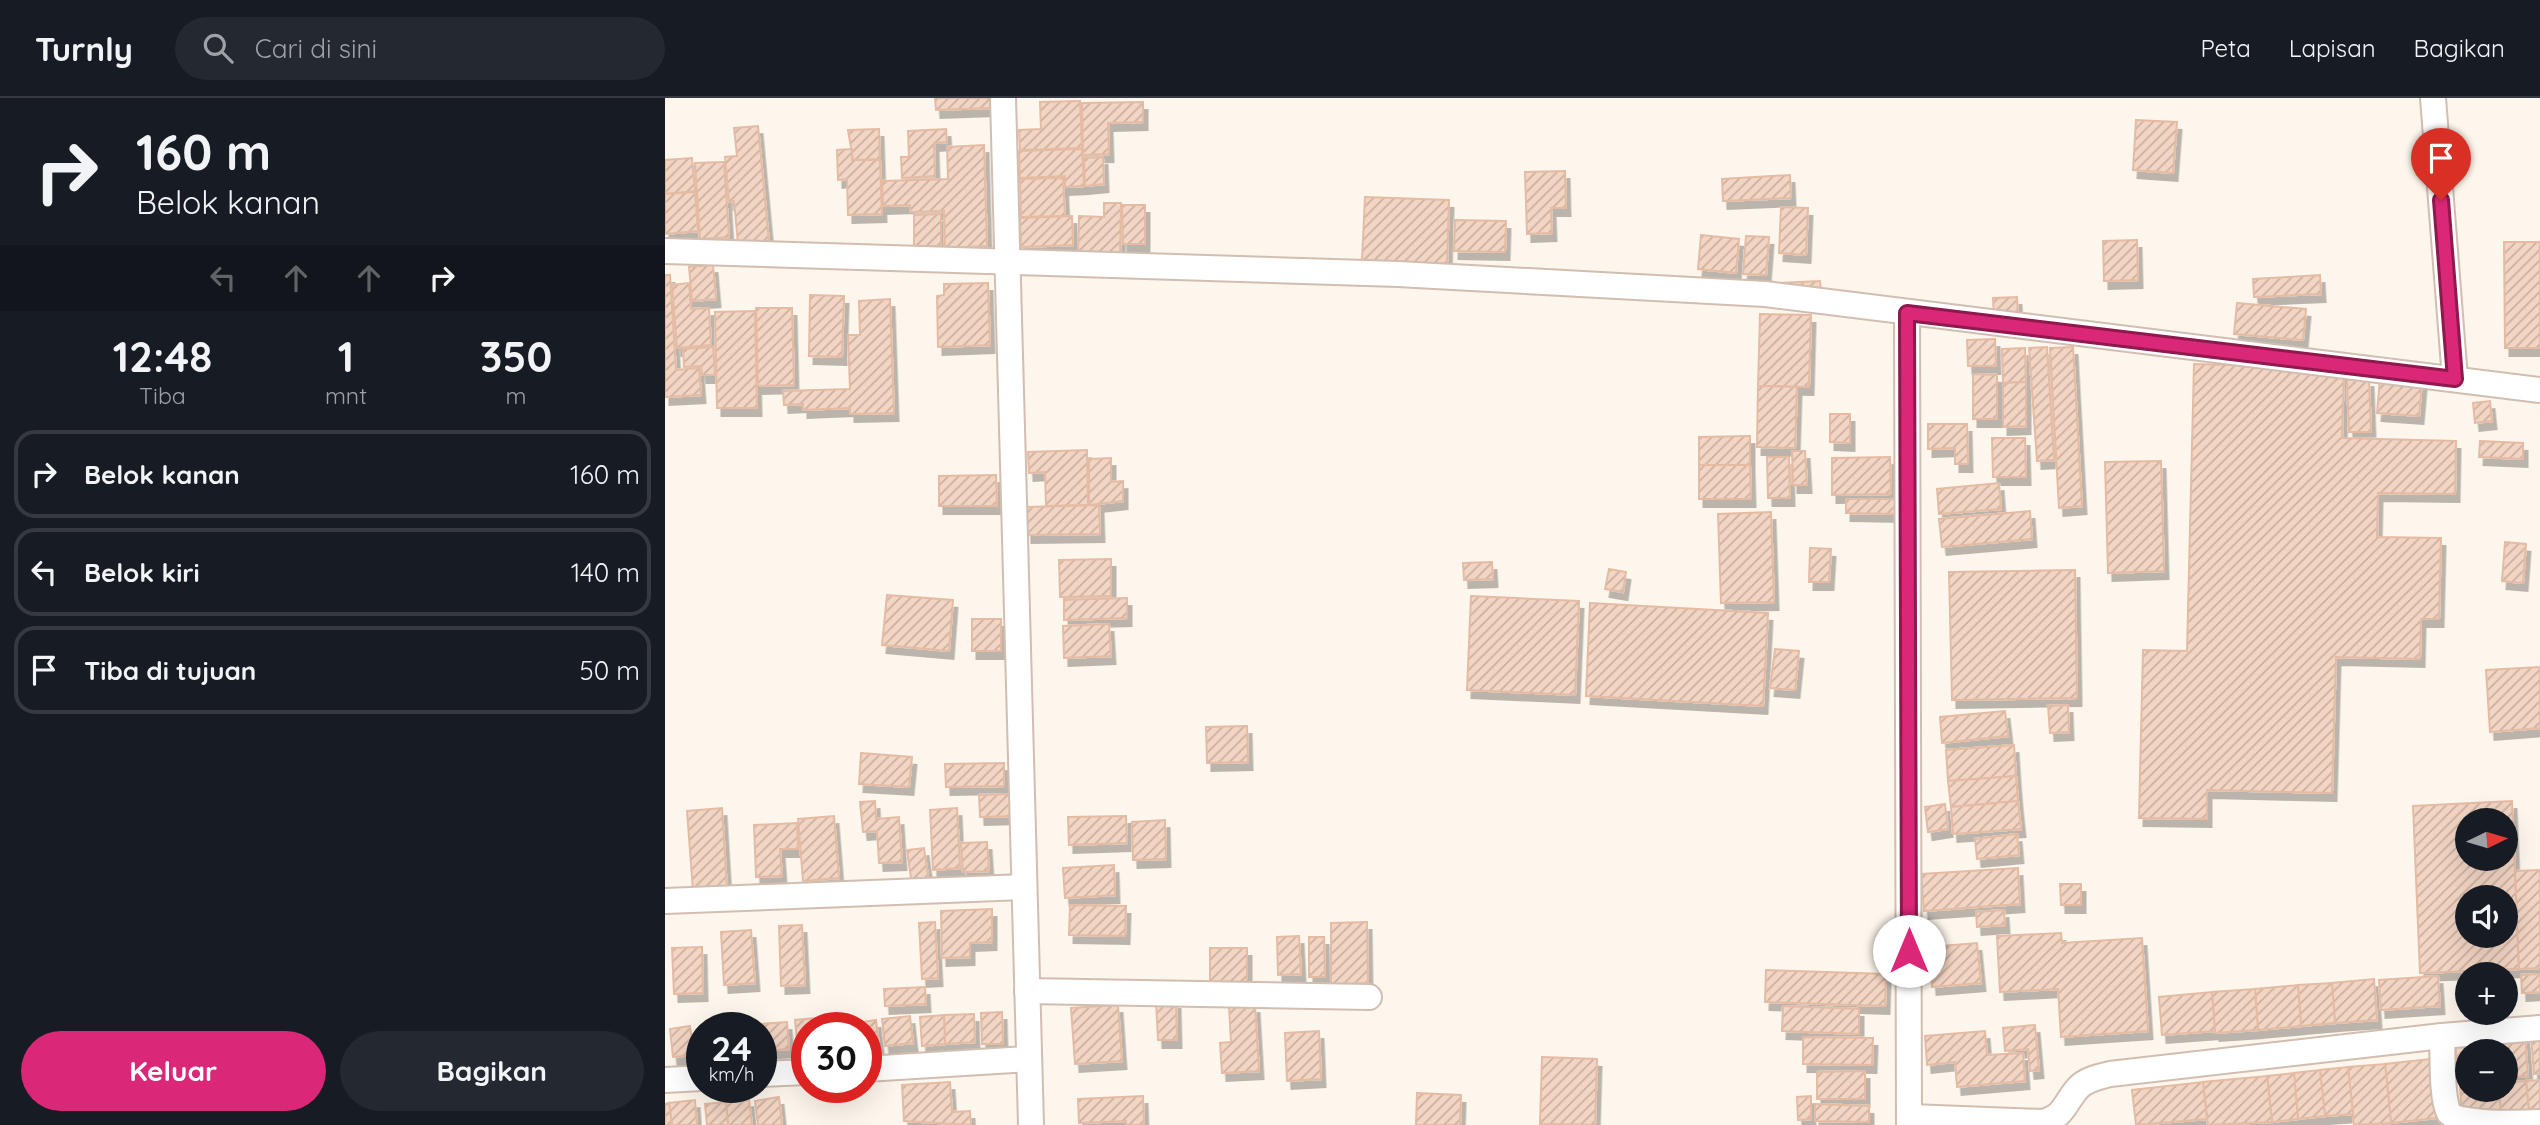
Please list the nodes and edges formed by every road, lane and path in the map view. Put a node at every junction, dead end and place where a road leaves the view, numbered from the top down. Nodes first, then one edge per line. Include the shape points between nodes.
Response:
1 (1003, 98) edge
2 (2433, 98) edge
3 (665, 251) edge
4 (1005, 264) junction
5 (1907, 313) junction
6 (2455, 379) junction
7 (2540, 390) edge
8 (1023, 887) junction
9 (665, 901) edge
10 (1027, 991) junction
11 (1369, 997) dead end
12 (2540, 1028) edge
13 (2442, 1036) junction
14 (1028, 1059) junction
15 (882, 1068) edge
16 (686, 1079) edge
17 (665, 1080) edge
18 (1910, 1121) edge
19 (2540, 1122) edge
20 (1031, 1125) edge

1 - 4 street
2 - 6 street
3 - 4 street
4 - 5 street via 1188,267 1765,294
4 - 8 street
5 - 6 street
5 - 18 street
6 - 7 street
8 - 9 street
8 - 10 street
10 - 11 street
10 - 14 street
12 - 13 street
13 - 18 street via 2110,1074 2079,1087 2061,1114 2042,1122
13 - 19 street via 2446,1101 2453,1118 2473,1125
14 - 15 street
14 - 20 street
16 - 17 street

